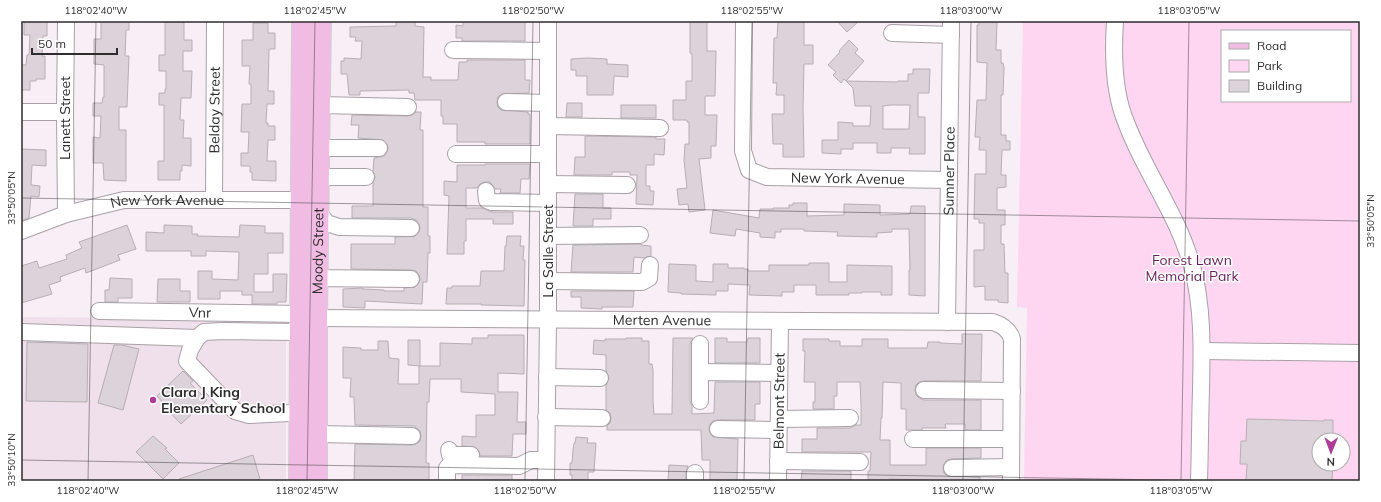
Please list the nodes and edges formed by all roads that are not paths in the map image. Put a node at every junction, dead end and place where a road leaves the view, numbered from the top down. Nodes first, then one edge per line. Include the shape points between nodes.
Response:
1 (66, 21) edge
2 (215, 21) edge
3 (302, 21) edge
4 (321, 21) edge
5 (548, 21) edge
6 (744, 21) edge
7 (1115, 21) edge
8 (951, 28) edge
9 (892, 33) dead end
10 (453, 50) dead end
11 (548, 51) junction
12 (506, 102) dead end
13 (548, 104) junction
14 (320, 105) junction
15 (408, 107) dead end
16 (21, 112) edge
17 (65, 112) junction
18 (548, 126) junction
19 (660, 128) dead end
20 (319, 148) junction
21 (379, 148) dead end
22 (456, 154) dead end
23 (548, 154) junction
24 (310, 177) junction
25 (366, 177) dead end
26 (949, 180) junction
27 (548, 184) junction
28 (627, 185) dead end
29 (486, 191) dead end
30 (214, 199) junction
31 (548, 203) junction
32 (310, 207) junction
33 (66, 214) junction
34 (411, 228) dead end
35 (21, 231) edge
36 (640, 235) dead end
37 (548, 236) junction
38 (650, 265) dead end
39 (309, 278) junction
40 (411, 279) dead end
41 (548, 281) junction
42 (99, 311) dead end
43 (548, 319) junction
44 (306, 321) junction
45 (780, 321) junction
46 (947, 322) junction
47 (21, 332) edge
48 (197, 338) junction
49 (700, 344) dead end
50 (1202, 351) junction
51 (1360, 353) edge
52 (700, 372) junction
53 (779, 373) junction
54 (547, 377) junction
55 (600, 378) dead end
56 (924, 390) dead end
57 (1012, 391) junction
58 (700, 401) dead end
59 (309, 412) junction
60 (546, 417) junction
61 (602, 418) dead end
62 (850, 418) dead end
63 (778, 424) junction
64 (718, 429) dead end
65 (318, 434) junction
66 (412, 436) dead end
67 (913, 439) dead end
68 (1011, 439) junction
69 (449, 450) dead end
70 (538, 460) junction
71 (778, 461) junction
72 (860, 462) dead end
73 (952, 468) dead end
74 (1011, 474) edge
75 (447, 479) dead end
76 (299, 481) edge
77 (317, 481) edge
78 (546, 481) edge
79 (778, 481) edge
80 (1199, 481) edge

1 - 17 street, Lanett Street
2 - 30 street, Belday Street
3 - 24 main road, Moody Street
4 - 14 main road, Moody Street
5 - 11 street, La Salle Street
6 - 26 street, New York Avenue via 743,151 748,170 767,178
7 - 50 street via 1116,85 1123,114 1192,265
8 - 9 street
8 - 26 street, Sumner Place
10 - 11 street
11 - 13 street, La Salle Street
12 - 13 street
13 - 18 street, La Salle Street
14 - 15 street
14 - 20 main road, Moody Street
16 - 17 street
17 - 33 street, Lanett Street
18 - 19 street
18 - 23 street, La Salle Street
20 - 21 street
20 - 24 main road, Moody Street
22 - 23 street
23 - 27 street, La Salle Street
24 - 25 street
24 - 32 main road, Moody Street
26 - 46 street, Sumner Place
27 - 28 street
27 - 31 street, La Salle Street
29 - 31 street via 487,200 492,202
30 - 32 street, New York Avenue
30 - 33 street, New York Avenue via 124,200
31 - 37 street, La Salle Street
32 - 34 street via 327,223 339,227
32 - 39 main road, Moody Street
33 - 35 street, New York Avenue
36 - 37 street
37 - 41 street, La Salle Street
38 - 41 street via 649,278 642,282
39 - 40 street
39 - 44 main road, Moody Street
41 - 43 street, La Salle Street
42 - 44 street, Vnr
43 - 44 street, Merten Avenue
43 - 45 street, Merten Avenue
43 - 54 street, La Salle Street
44 - 48 street via 204,332
44 - 59 main road, Moody Street
45 - 46 street, Merten Avenue
45 - 53 street, Belmont Street
46 - 57 street, Merten Avenue via 993,322 1005,327 1012,339
47 - 48 street
48 - 59 street via 187,361 235,411 249,415
49 - 52 street
50 - 51 street
50 - 80 street
52 - 53 street
52 - 58 street
53 - 63 street, Belmont Street
54 - 55 street
54 - 60 street, La Salle Street
56 - 57 street
57 - 68 street
59 - 65 main road, Moody Street
59 - 76 main road, Moody Street
60 - 61 street
60 - 70 street, La Salle Street
62 - 63 street
63 - 64 street
63 - 71 street, Belmont Street
65 - 66 street
65 - 77 main road, Moody Street
67 - 68 street
68 - 74 street
69 - 70 street via 450,454 520,455
70 - 75 street via 519,466 450,465 447,468
70 - 78 street, La Salle Street
71 - 72 street
71 - 79 street, Belmont Street
73 - 74 street

